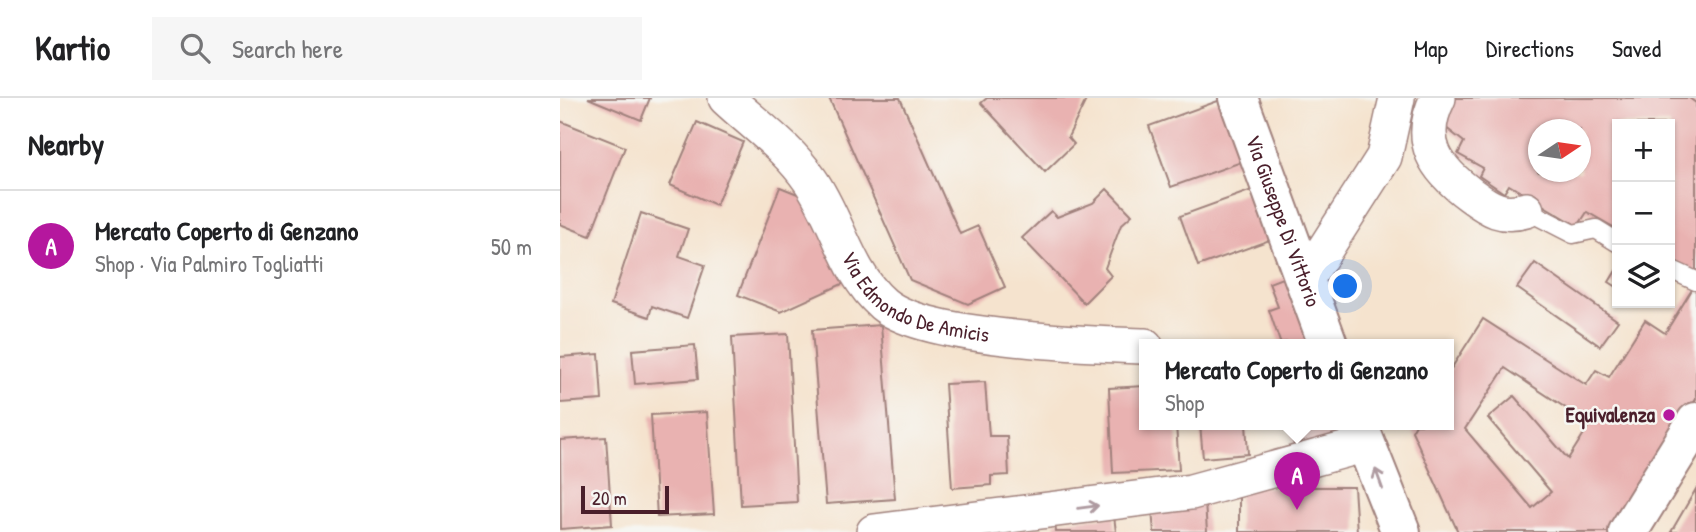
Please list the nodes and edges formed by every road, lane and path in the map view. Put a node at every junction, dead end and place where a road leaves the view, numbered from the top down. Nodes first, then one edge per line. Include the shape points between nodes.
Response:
1 (726, 98) edge
2 (1238, 98) edge
3 (1398, 98) edge
4 (1438, 98) edge
5 (1526, 210) joint
6 (1612, 239) edge
7 (1675, 271) edge
8 (1696, 281) edge
9 (1304, 282) junction
10 (1326, 339) edge
11 (1139, 346) edge
12 (1696, 422) edge
13 (1362, 434) edge
14 (891, 531) edge
15 (1401, 532) edge
16 (1629, 532) edge

1 - 11 street, Via Edmondo De Amicis via 810,180 862,277 890,309 932,324 1002,336
2 - 9 street, Via Giuseppe Di Vittorio
3 - 9 street via 1384,157
4 - 5 street via 1429,120 1429,137 1443,172 1493,211
5 - 6 lane via 1573,234 1596,229
7 - 8 lane
9 - 10 street, Via Giuseppe Di Vittorio
12 - 16 street
14 -> 13 street via 1191,492
15 -> 13 street

